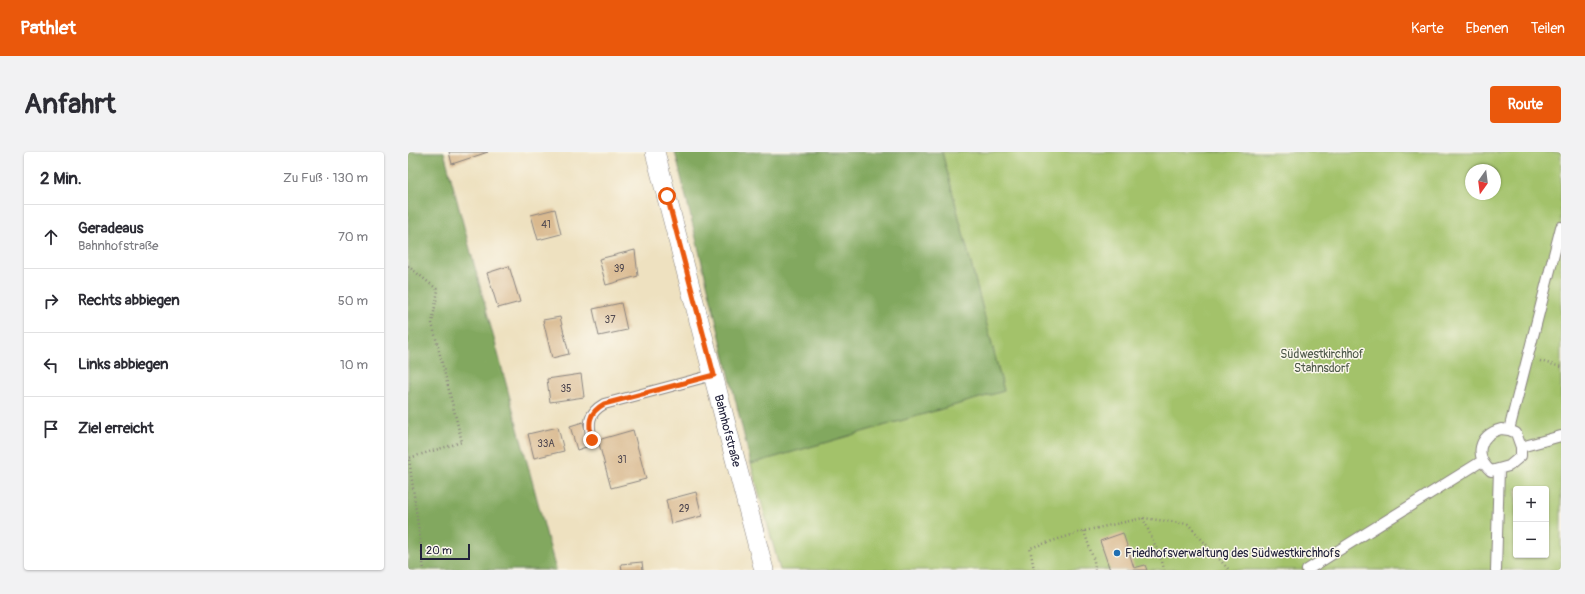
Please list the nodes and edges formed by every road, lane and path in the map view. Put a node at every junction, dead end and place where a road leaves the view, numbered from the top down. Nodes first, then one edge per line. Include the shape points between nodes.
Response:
1 (655, 152) edge
2 (1561, 227) edge
3 (408, 266) edge
4 (1527, 357) junction
5 (1561, 368) edge
6 (714, 375) junction
7 (1508, 430) junction
8 (1561, 436) edge
9 (592, 440) dead end
10 (1521, 447) junction
11 (408, 458) edge
12 (1482, 461) junction
13 (1499, 469) junction
14 (1143, 518) junction
15 (1084, 531) junction
16 (424, 570) edge
17 (764, 570) edge
18 (1034, 570) edge
19 (1095, 570) edge
20 (1164, 570) edge
21 (1229, 570) edge
22 (1308, 570) edge
23 (1496, 570) edge

1 - 6 street, Bahnhofstraße
2 - 4 lane
3 - 11 path via 438,290 432,323 462,442
4 - 5 path
4 - 7 lane
6 - 9 lane via 604,404 595,409 592,415
6 - 17 street, Bahnhofstraße
7 - 10 lane via 1516,433
7 - 12 lane via 1494,431 1483,440 1480,454
8 - 10 lane
10 - 13 lane via 1521,456 1509,466
11 - 16 path
12 - 13 lane via 1492,471
12 - 22 lane
13 - 23 lane
14 - 15 path
14 - 20 path
14 - 21 path via 1188,524
15 - 18 path via 1030,548
15 - 19 path

